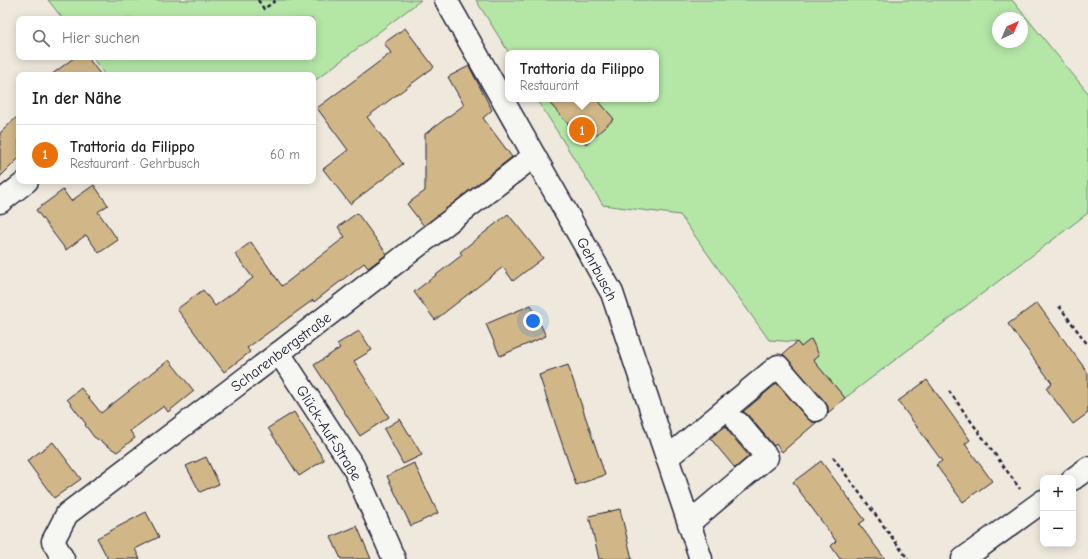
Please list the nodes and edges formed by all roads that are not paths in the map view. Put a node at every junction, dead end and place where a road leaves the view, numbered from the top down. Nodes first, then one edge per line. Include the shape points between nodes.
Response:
1 (446, 0) edge
2 (534, 156) junction
3 (23, 184) edge
4 (0, 202) edge
5 (279, 354) junction
6 (816, 410) dead end
7 (738, 423) dead end
8 (667, 458) junction
9 (1088, 468) edge
10 (1076, 477) edge
11 (1038, 504) edge
12 (689, 523) junction
13 (63, 559) edge
14 (394, 559) edge
15 (701, 559) edge
16 (963, 559) edge

1 - 2 street, Gehrbusch
2 - 5 street, Scharenbergstraße
2 - 8 street, Gehrbusch via 612,293
3 - 4 street
5 - 13 street, Scharenbergstraße via 67,514 52,541
5 - 14 street, Glück-Auf-Straße via 353,466
6 - 8 street via 778,366
7 - 12 street via 768,457
8 - 12 street, Gehrbusch
9 - 10 street
11 - 16 street
12 - 15 street, Gehrbusch

